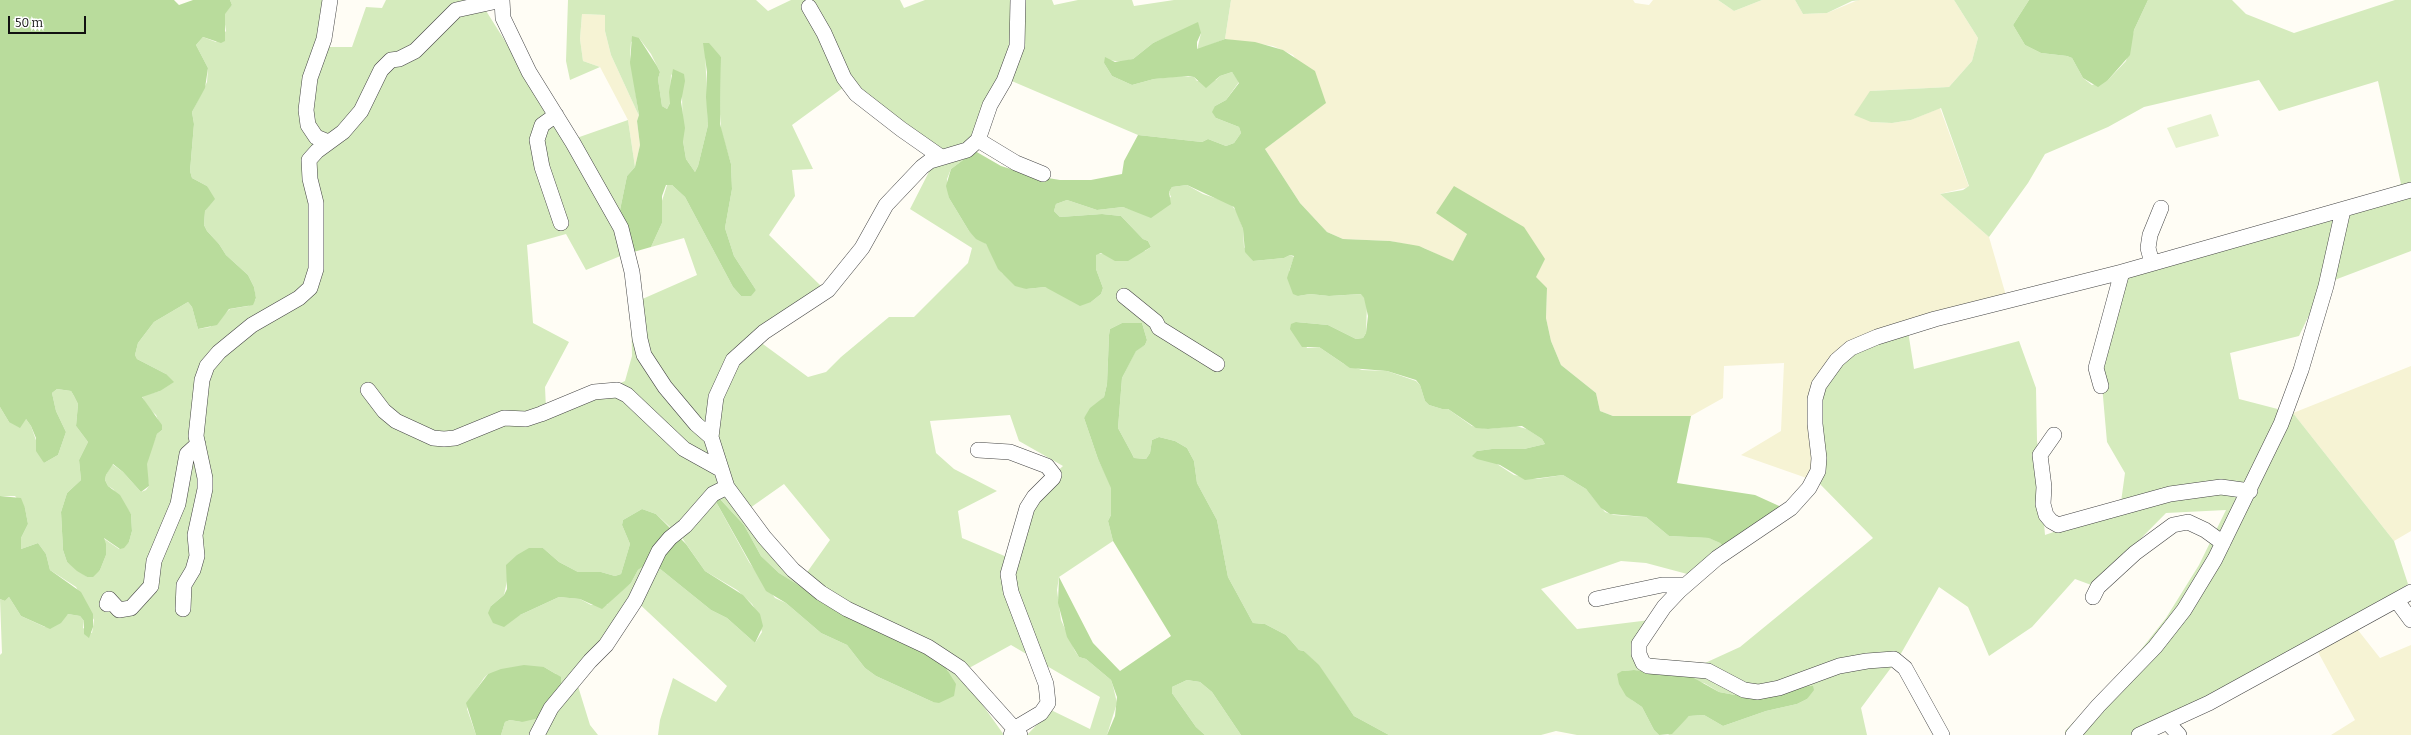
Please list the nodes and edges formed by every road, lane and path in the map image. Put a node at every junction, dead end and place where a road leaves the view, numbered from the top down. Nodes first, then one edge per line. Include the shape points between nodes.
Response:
1 (330, 0) edge
2 (1018, 0) edge
3 (812, 4) edge
4 (556, 115) junction
5 (978, 140) junction
6 (328, 142) junction
7 (941, 157) junction
8 (1042, 174) dead end
9 (2411, 190) edge
10 (2161, 208) dead end
11 (2343, 210) junction
12 (561, 223) dead end
13 (2152, 264) junction
14 (2122, 272) junction
15 (1124, 296) dead end
16 (1217, 364) dead end
17 (2101, 386) dead end
18 (368, 390) dead end
19 (2054, 435) dead end
20 (711, 437) junction
21 (198, 444) junction
22 (978, 450) dead end
23 (720, 469) junction
24 (727, 487) junction
25 (2250, 491) junction
26 (2222, 543) junction
27 (1685, 585) junction
28 (2411, 592) edge
29 (2093, 598) dead end
30 (1596, 599) dead end
31 (2396, 601) junction
32 (107, 604) dead end
33 (183, 609) dead end
34 (2411, 620) edge
35 (2168, 723) junction
36 (2085, 729) edge
37 (1015, 733) edge
38 (537, 735) edge
39 (1942, 735) edge
40 (2073, 735) edge
41 (2139, 735) edge
42 (2179, 735) edge

1 - 6 street via 324,39 310,78 306,110 308,125 316,137
2 - 5 street via 1017,46 1004,81 990,105
3 - 7 street via 844,78 856,94
4 - 6 street via 529,72 512,38 503,18 502,0 492,1 474,8 456,10 415,51 391,60 381,70 361,111 343,132
4 - 12 street via 542,125 537,140 542,167
4 - 20 street via 621,228 632,272 644,355 678,402
5 - 7 street via 967,150
5 - 8 street via 1016,163
6 - 21 street via 309,160 310,179 316,203 316,269 310,288 299,298 252,325 219,352 207,366 202,380
7 - 20 street via 922,167 886,205 862,248 828,290 764,332 733,360 716,397
9 - 11 street
10 - 13 street via 2150,235 2148,248
11 - 13 street
11 - 25 street via 2329,273 2301,370 2281,424
13 - 14 street
14 - 17 street via 2096,368
14 - 27 street via 1935,319 1877,337 1844,353 1826,373 1815,399 1815,424 1820,458 1818,471 1809,488 1791,508 1717,558
15 - 16 street via 1156,322 1159,328
18 - 23 street via 396,421 434,438 444,439 455,438 504,418 526,419 594,392 617,390 627,395 684,449
19 - 25 street via 2040,455 2043,504 2046,515 2058,525 2170,494 2221,487
20 - 23 street
21 - 32 street via 187,454 178,504 154,561 151,586 131,608 119,610 109,600
21 - 33 street via 205,489 195,535 197,556 193,570 184,585
22 - 37 street via 1010,452 1047,466 1054,474 1027,508 1009,562 1010,588 1048,692 1048,703 1041,713
23 - 24 street
24 - 37 street via 764,537 793,570 821,593 847,609 928,647 960,668
24 - 38 street via 713,494 659,551 635,601 610,639 551,708
25 - 26 street
26 - 29 street via 2205,530 2188,522 2173,525 2135,553 2098,587
26 - 36 street via 2205,577 2179,616
27 - 30 street via 1662,585
27 - 39 street via 1664,607 1639,644 1639,654 1645,665 1708,671 1744,690 1758,692 1779,688 1839,666 1867,660 1894,659 1905,668
28 - 31 street
31 - 34 street
31 - 35 street
35 - 41 street
35 - 42 street
36 - 40 street

